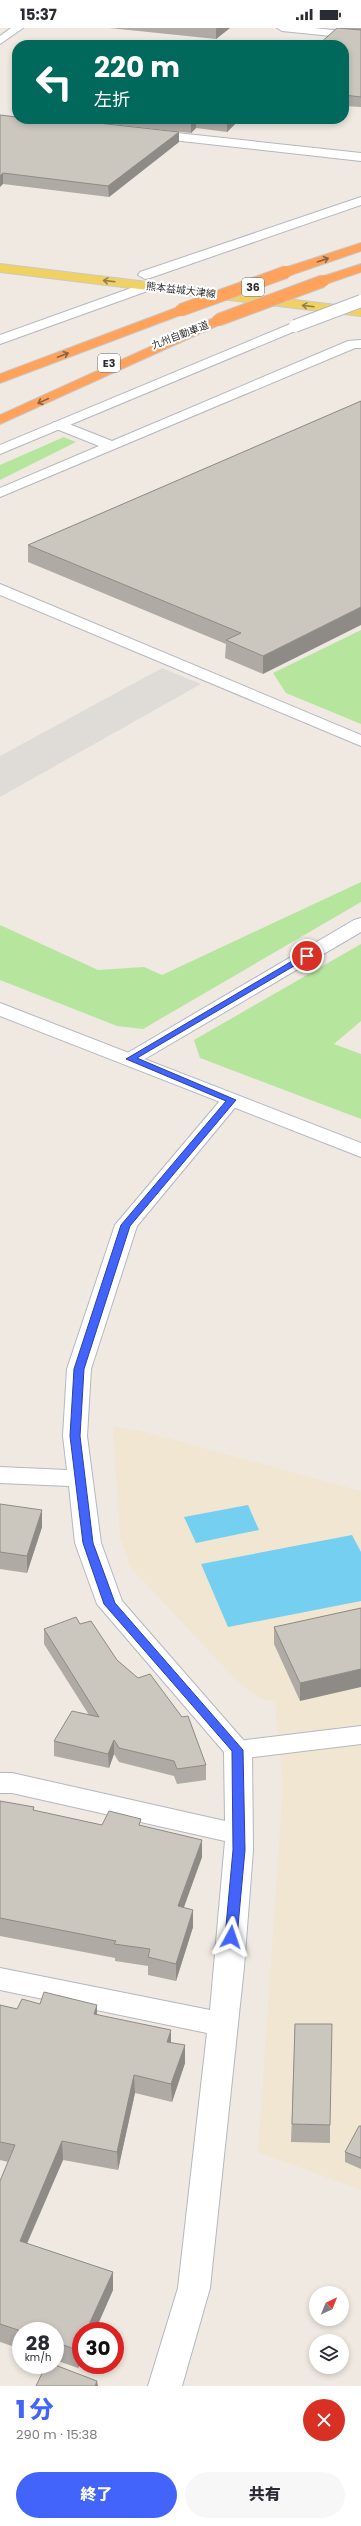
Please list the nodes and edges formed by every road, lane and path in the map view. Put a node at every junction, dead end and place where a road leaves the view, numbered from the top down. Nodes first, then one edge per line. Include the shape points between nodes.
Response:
1 (18, 28) edge
2 (282, 28) edge
3 (361, 36) edge
4 (0, 41) edge
5 (136, 133) edge
6 (361, 157) edge
7 (361, 200) edge
8 (361, 247) edge
9 (0, 256) edge
10 (0, 268) edge
11 (361, 268) edge
12 (146, 280) junction
13 (361, 301) edge
14 (361, 312) edge
15 (218, 320) junction
16 (0, 340) edge
17 (361, 344) edge
18 (0, 379) edge
19 (0, 406) edge
20 (0, 420) edge
21 (59, 425) junction
22 (112, 446) junction
23 (0, 450) edge
24 (0, 493) edge
25 (0, 590) edge
26 (361, 741) edge
27 (361, 924) edge
28 (0, 1009) edge
29 (131, 1059) junction
30 (231, 1100) junction
31 (361, 1151) edge
32 (0, 1475) edge
33 (80, 1479) junction
34 (361, 1735) edge
35 (238, 1750) junction
36 (0, 1783) edge
37 (238, 1834) junction
38 (0, 1979) edge
39 (222, 2024) junction
40 (165, 2386) edge

1 - 4 street
2 - 3 street
5 - 6 street
7 - 12 street
18 -> 8 highway, 九州自動車道 / E3, bridge via 181,310
9 - 12 main road, 熊本益城大津線 / 36
12 -> 10 main road, 熊本益城大津線 / 36
11 - 15 highway, 九州自動車道 / E3, bridge
12 - 13 main road, 熊本益城大津線 / 36
14 -> 12 main road, 熊本益城大津線 / 36
12 - 16 street
13 - 21 street, bridge
15 - 19 highway, 九州自動車道 / E3
15 -> 20 highway
17 - 22 lane via 353,344
21 - 22 lane
21 - 23 street
22 - 24 lane
25 - 26 lane
27 - 29 lane
28 - 29 street
29 - 30 street
30 - 31 street
30 - 33 street via 126,1225 79,1369 75,1436
32 - 33 street
33 - 35 street via 88,1543 110,1604
34 - 35 lane
35 - 37 street
36 - 37 street via 12,1783
37 - 39 street
38 - 39 street
39 - 40 street via 194,2288

